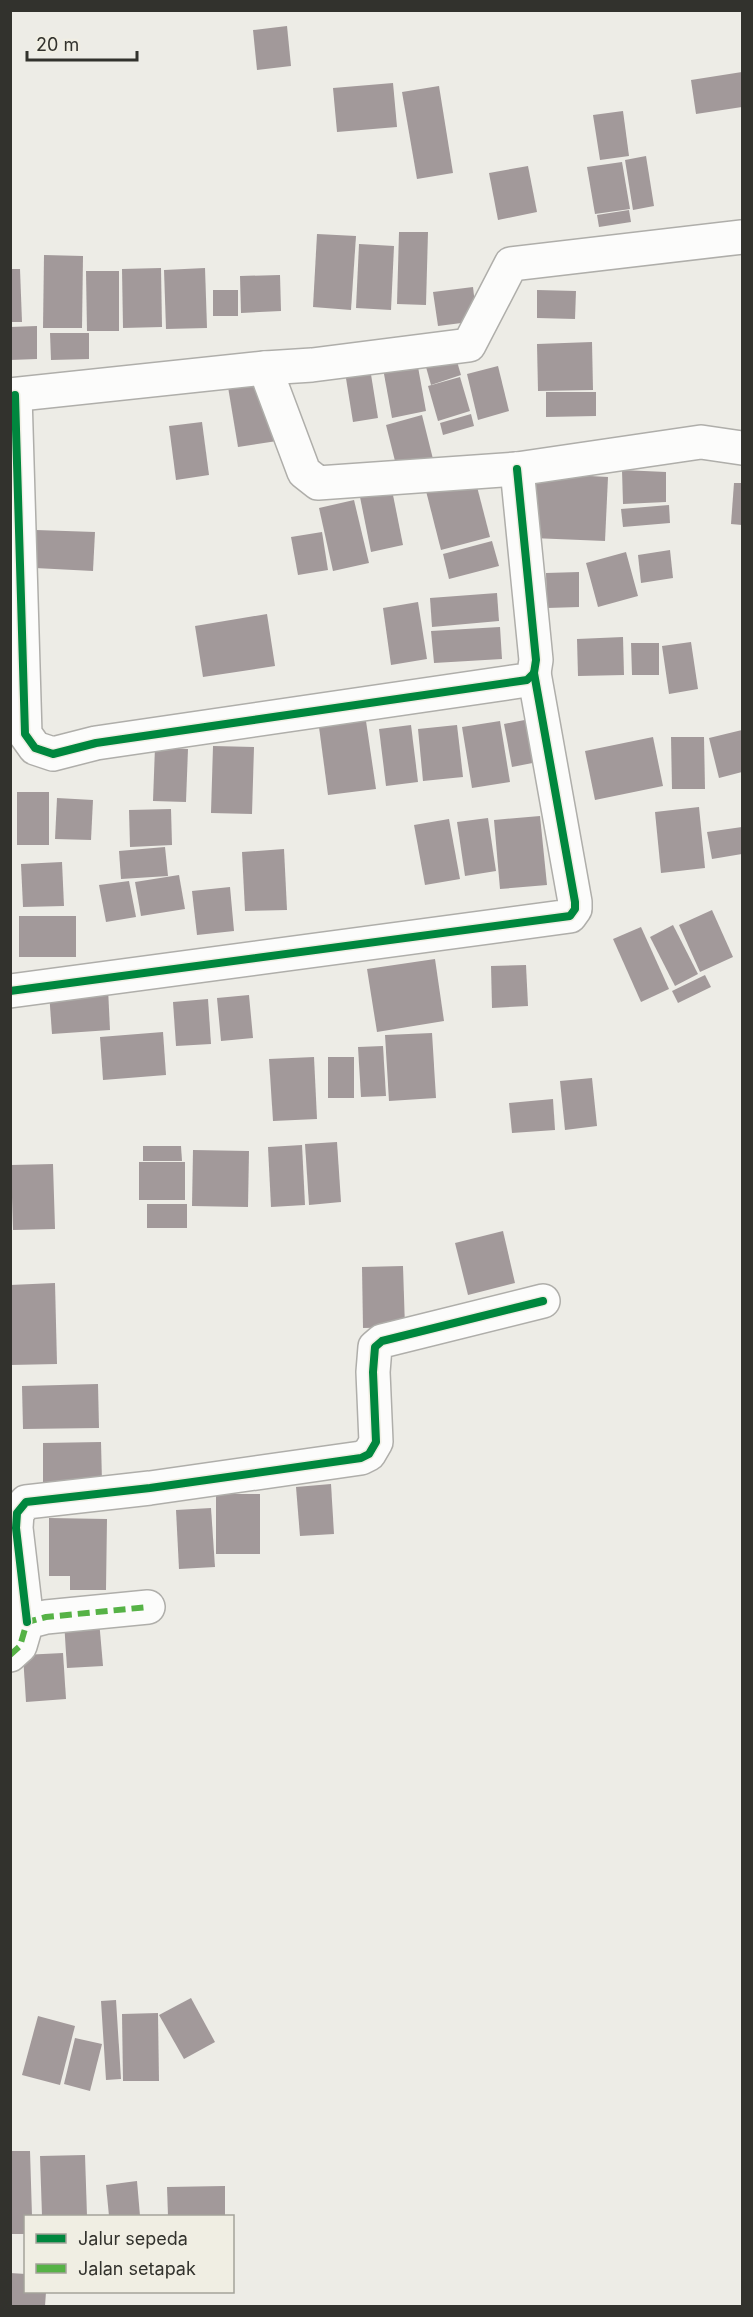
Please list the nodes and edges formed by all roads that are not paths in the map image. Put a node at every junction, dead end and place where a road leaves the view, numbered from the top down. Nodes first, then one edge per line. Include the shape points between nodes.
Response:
1 (742, 237) edge
2 (265, 368) junction
3 (13, 395) edge
4 (742, 448) edge
5 (517, 469) junction
6 (534, 672) junction
7 (10, 991) edge
8 (543, 1301) dead end
9 (148, 1607) dead end
10 (27, 1622) junction
11 (10, 1654) edge

1 - 2 street via 511,264 469,345
2 - 3 street
2 - 5 street via 303,472 318,483
3 - 6 street via 25,734 35,748 53,754 96,743 516,683 527,680
4 - 5 street via 701,442
5 - 6 street
6 - 7 street via 575,902 570,916
8 - 10 street via 382,1341 375,1347 372,1372 376,1442 369,1454 361,1458 26,1502 17,1513 16,1528
9 - 10 street
10 - 11 street via 20,1646

